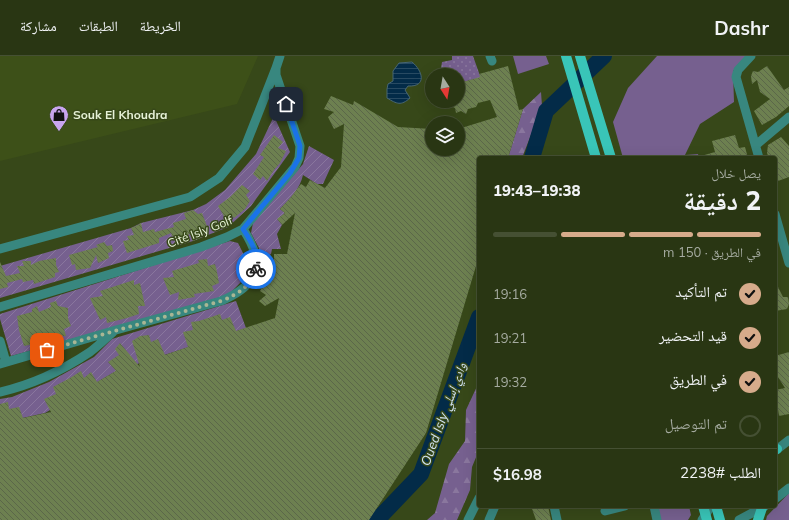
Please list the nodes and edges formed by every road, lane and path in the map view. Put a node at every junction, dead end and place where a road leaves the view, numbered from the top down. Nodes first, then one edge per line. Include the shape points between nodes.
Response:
1 (280, 56) edge
2 (566, 56) edge
3 (580, 56) edge
4 (751, 56) edge
5 (276, 68) junction
6 (788, 118) edge
7 (756, 145) junction
8 (596, 155) edge
9 (610, 156) edge
10 (759, 156) edge
11 (777, 221) edge
12 (243, 229) junction
13 (0, 249) edge
14 (789, 263) edge
15 (0, 307) edge
16 (116, 330) junction
17 (0, 341) edge
18 (3, 363) edge
19 (0, 392) edge
20 (789, 440) edge
21 (777, 449) edge
22 (789, 488) edge
23 (777, 497) edge
24 (477, 502) edge
25 (494, 508) edge
26 (554, 508) edge
27 (618, 508) edge
28 (654, 508) edge
29 (717, 508) edge
30 (762, 508) edge
31 (764, 508) edge
32 (605, 512) edge
33 (468, 520) edge
34 (489, 520) edge
35 (557, 520) edge
36 (657, 520) edge
37 (720, 520) edge
38 (739, 520) edge
39 (758, 520) edge

1 - 5 street
2 - 8 main road
3 - 9 main road
4 - 7 street via 738,70 737,81
5 - 12 street, Cité Isly Golf via 276,75 300,146 299,158 290,173
5 - 13 street via 244,147 219,178 190,197
6 - 7 street
7 - 10 street
11 - 14 street
12 - 15 street, Cité Isly Golf via 201,247
12 - 16 street via 257,258 256,269 253,278 236,295
16 - 18 street
16 - 19 street via 91,351 68,364 39,379
17 - 18 street
20 - 21 street
22 - 23 street
24 - 33 street
25 - 34 street
26 - 35 street
27 - 32 street
28 - 36 street
29 - 37 main road
30 - 38 street
31 - 39 main road

